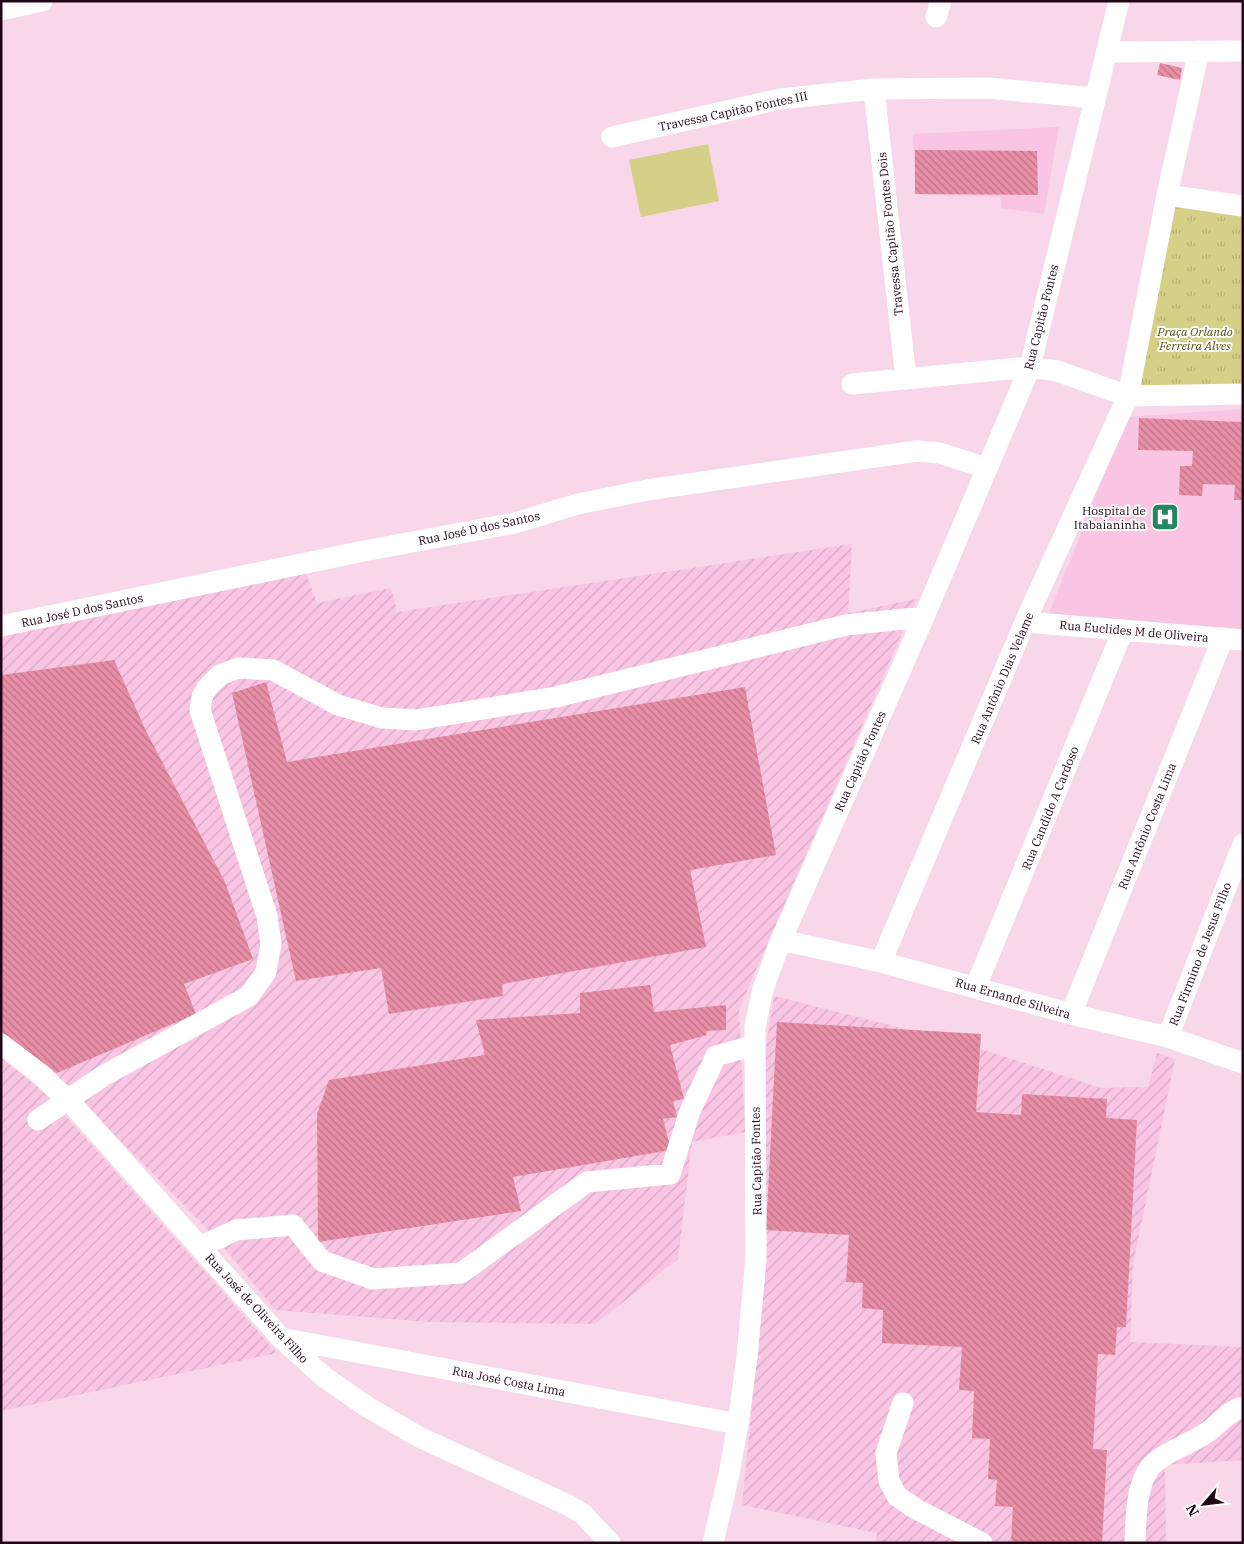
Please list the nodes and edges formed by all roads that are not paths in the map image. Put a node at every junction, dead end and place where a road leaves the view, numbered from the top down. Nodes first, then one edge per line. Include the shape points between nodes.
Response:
1 (42, 1) edge
2 (1119, 1) edge
3 (1, 10) edge
4 (1199, 51) junction
5 (1243, 51) edge
6 (1106, 52) junction
7 (874, 89) junction
8 (1094, 98) junction
9 (612, 137) dead end
10 (1166, 195) junction
11 (1243, 206) edge
12 (1030, 367) junction
13 (906, 380) junction
14 (852, 384) dead end
15 (1243, 394) edge
16 (1128, 396) junction
17 (986, 468) junction
18 (924, 617) junction
19 (1025, 622) junction
20 (1, 626) edge
21 (1123, 630) junction
22 (1233, 639) edge
23 (1243, 844) edge
24 (781, 940) junction
25 (881, 962) junction
26 (976, 986) junction
27 (1071, 1014) junction
28 (1168, 1037) junction
29 (1, 1044) edge
30 (755, 1045) junction
31 (1243, 1063) edge
32 (66, 1100) junction
33 (38, 1120) dead end
34 (200, 1247) junction
35 (281, 1338) junction
36 (903, 1403) dead end
37 (1243, 1407) edge
38 (738, 1424) junction
39 (610, 1543) edge
40 (713, 1543) edge
41 (982, 1543) edge
42 (1135, 1543) edge

1 - 3 street
2 - 6 street, Rua Capitão Fontes
4 - 5 street
4 - 6 street
4 - 10 street
6 - 8 street, Rua Capitão Fontes
7 - 8 street, Travessa Capitão Fontes III via 988,88
7 - 9 street, Travessa Capitão Fontes III via 780,99
7 - 13 street, Travessa Capitão Fontes Dois
8 - 12 street, Rua Capitão Fontes
10 - 11 street
10 - 16 street
12 - 13 street
12 - 16 street via 1057,372
12 - 17 street, Rua Capitão Fontes
13 - 14 street
15 - 16 street
16 - 19 street, Rua Antônio Dias Velame
17 - 18 street, Rua Capitão Fontes
17 - 20 street, Rua José D dos Santos via 940,453 917,451 647,490 578,504 515,523
18 - 24 street, Rua Capitão Fontes
18 - 32 street via 839,626 556,697 416,720 382,718 338,705 273,670 238,668 220,675 206,688 200,710 267,916 271,944 266,972 249,996 103,1076
19 - 21 street, Rua Euclides M de Oliveira
19 - 25 street, Rua Antônio Dias Velame
21 - 22 street, Rua Euclides M de Oliveira
21 - 26 street, Rua Candido A Cardoso
22 - 27 street, Rua Antônio Costa Lima
23 - 28 street, Rua Firmino de Jesus Filho
24 - 25 street, Rua Ernande Silveira
24 - 30 street, Rua Capitão Fontes via 763,989 755,1027
25 - 26 street, Rua Ernande Silveira
26 - 27 street, Rua Ernande Silveira
27 - 28 street, Rua Ernande Silveira
28 - 31 street, Rua Ernande Silveira
29 - 32 street, Rua José de Oliveira Filho via 39,1073
30 - 34 street via 716,1056 690,1111 670,1174 587,1182 461,1273 373,1279 322,1260 294,1225 236,1230
30 - 38 street, Rua Capitão Fontes via 756,1259
32 - 33 street
32 - 34 street, Rua José de Oliveira Filho
34 - 35 street, Rua José de Oliveira Filho
35 - 38 street, Rua José Costa Lima
35 - 39 street, Rua José de Oliveira Filho via 324,1377 366,1406 419,1437 568,1505 583,1514
36 - 41 street via 886,1453 889,1481 898,1496 916,1509
37 - 42 street via 1230,1413 1208,1432 1157,1460 1149,1469 1136,1514
38 - 40 street, Rua Capitão Fontes

